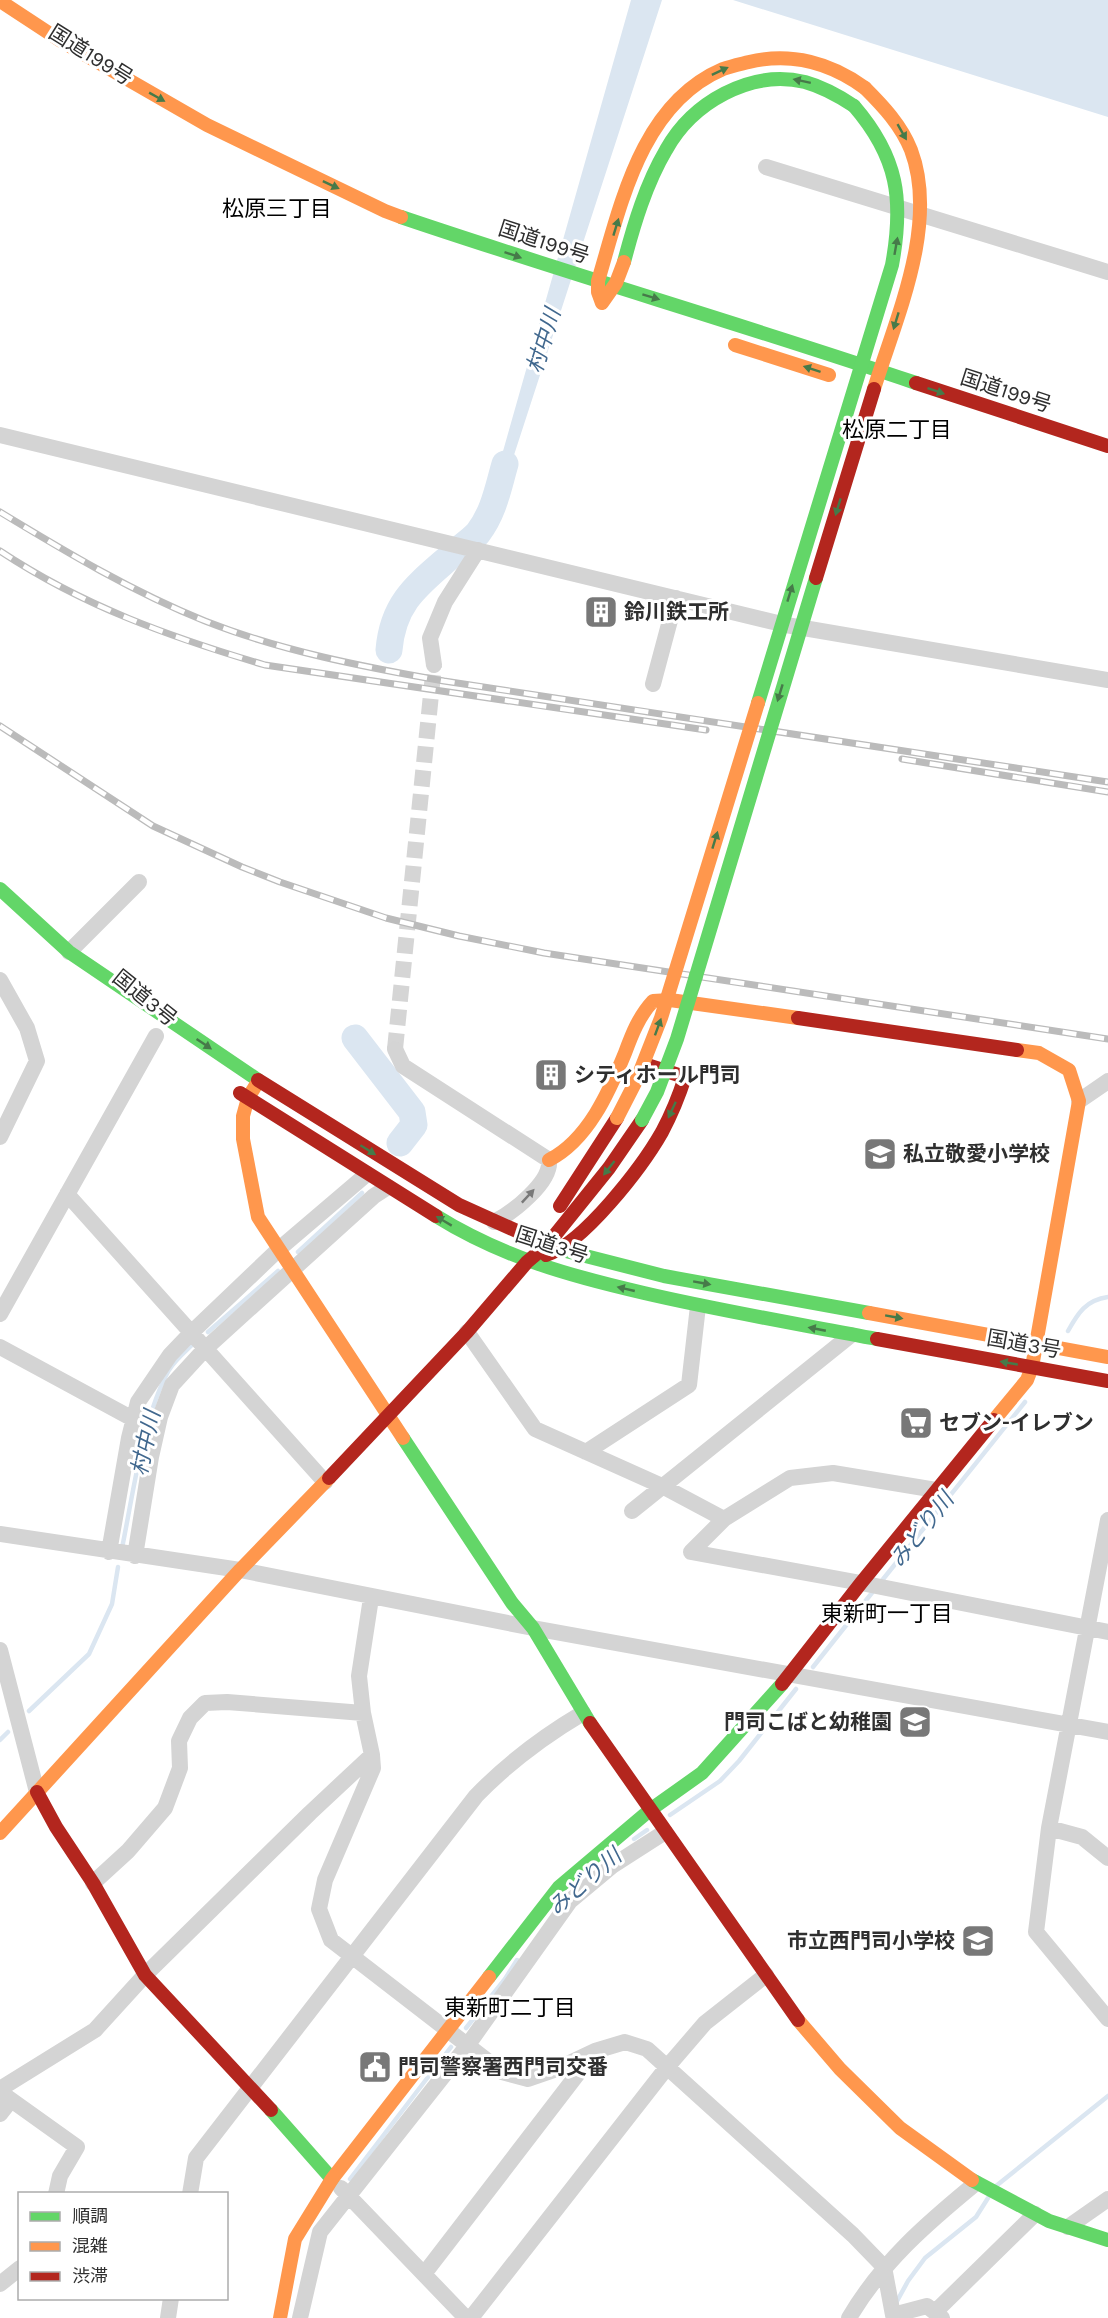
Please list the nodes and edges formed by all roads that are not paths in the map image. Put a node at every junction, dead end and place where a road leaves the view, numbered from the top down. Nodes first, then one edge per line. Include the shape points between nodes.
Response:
1 (0, 1) edge
2 (766, 167) dead end
3 (1108, 272) edge
4 (598, 281) junction
5 (615, 286) junction
6 (581, 297) dead end
7 (607, 305) junction
8 (721, 340) dead end
9 (882, 392) dead end
10 (0, 435) edge
11 (1108, 446) edge
12 (478, 550) junction
13 (676, 598) junction
14 (434, 665) tunnel mouth
15 (1108, 680) edge
16 (653, 684) dead end
17 (140, 882) dead end
18 (0, 890) edge
19 (69, 952) junction
20 (0, 980) edge
21 (99, 990) dead end
22 (157, 1036) dead end
23 (395, 1049) tunnel mouth
24 (623, 1058) junction
25 (258, 1080) junction
26 (1108, 1081) edge
27 (229, 1086) dead end
28 (248, 1098) junction
29 (1079, 1101) junction
30 (0, 1137) edge
31 (549, 1160) junction
32 (367, 1174) junction
33 (388, 1187) junction
34 (67, 1194) junction
35 (494, 1222) junction
36 (542, 1243) junction
37 (279, 1249) junction
38 (562, 1250) junction
39 (527, 1263) junction
40 (293, 1270) junction
41 (698, 1306) junction
42 (0, 1314) edge
43 (467, 1332) junction
44 (190, 1333) junction
45 (851, 1335) junction
46 (1036, 1343) junction
47 (0, 1347) edge
48 (205, 1349) junction
49 (1108, 1357) edge
50 (1032, 1367) junction
51 (1108, 1381) edge
52 (388, 1417) junction
53 (134, 1419) junction
54 (586, 1452) junction
55 (326, 1482) junction
56 (662, 1486) junction
57 (936, 1490) junction
58 (632, 1510) dead end
59 (724, 1519) junction
60 (1108, 1525) edge
61 (0, 1534) edge
62 (109, 1552) junction
63 (135, 1556) junction
64 (240, 1570) junction
65 (864, 1584) junction
66 (371, 1598) junction
67 (533, 1628) junction
68 (1086, 1629) junction
69 (1108, 1632) edge
70 (0, 1655) edge
71 (790, 1675) junction
72 (363, 1713) junction
73 (584, 1713) junction
74 (1068, 1725) junction
75 (1108, 1732) edge
76 (372, 1755) junction
77 (37, 1792) junction
78 (650, 1810) junction
79 (1049, 1828) junction
80 (665, 1832) junction
81 (0, 1833) edge
82 (1082, 1837) junction
83 (1108, 1842) edge
84 (1108, 1858) edge
85 (93, 1882) junction
86 (354, 1956) junction
87 (146, 1975) junction
88 (766, 1975) junction
89 (1108, 1995) edge
90 (1091, 1998) junction
91 (1108, 2019) edge
92 (448, 2030) junction
93 (467, 2046) junction
94 (595, 2051) junction
95 (668, 2066) junction
96 (250, 2086) junction
97 (4, 2094) edge
98 (0, 2114) edge
99 (332, 2179) junction
100 (979, 2185) junction
101 (56, 2192) edge
102 (190, 2192) edge
103 (347, 2195) junction
104 (1108, 2199) edge
105 (1035, 2214) junction
106 (1068, 2227) junction
107 (1108, 2240) edge
108 (884, 2267) junction
109 (18, 2270) edge
110 (424, 2274) junction
111 (0, 2284) edge
112 (171, 2300) edge
113 (938, 2315) edge
114 (892, 2316) edge
115 (168, 2318) edge
116 (280, 2318) edge
117 (300, 2318) edge
118 (466, 2318) edge
119 (471, 2318) edge
120 (849, 2318) edge

1 -> 4 main road, 国道199号 via 130,82 271,157 385,211
2 - 3 street
4 - 5 main road, 国道199号
4 - 7 main road via 598,292
4 -> 36 main road, bridge via 644,147 668,109 697,83 732,65 791,58 829,66 865,88 901,129 916,164 921,203 912,266 677,1039 642,1120 609,1168
5 - 7 main road
5 -> 11 main road, 国道199号
36 -> 5 main road, bridge via 617,1118 661,1018 892,265 899,221 896,178 871,122 839,95 793,79 771,78 733,88 701,107 680,127 657,164
6 - 7 main road, 国道199号
9 -> 8 main road
10 - 12 street
12 - 13 street
12 - 14 street via 445,602 430,638
13 - 15 street via 786,625
13 - 16 street
17 - 19 street
18 - 19 main road, 国道3号
19 - 21 main road, 国道3号
19 -> 25 main road, 国道3号
20 - 30 street via 27,1028 37,1061
22 - 34 street
23 - 31 street via 403,1066
24 - 29 main road via 646,1008 653,1001 670,1000 1039,1053 1069,1070
24 - 31 main road via 578,1136 563,1154
24 -> 38 main road via 685,1077 658,1139
25 - 28 main road
25 -> 35 main road, 国道3号 via 402,1171
26 - 29 street
27 - 28 main road, 国道3号
28 - 32 main road, 国道3号
28 - 37 main road via 243,1139 258,1217
29 - 46 main road
35 -> 31 street via 527,1199 547,1175
32 - 33 main road, 国道3号
32 - 37 street
39 -> 33 main road, 国道3号 via 450,1225
33 - 40 street
34 - 42 street
34 - 44 street
35 - 36 main road, 国道3号
36 - 38 main road, 国道3号
36 - 39 main road
37 - 40 main road
37 - 44 street
38 - 39 main road
38 -> 46 main road, 国道3号 via 664,1276
41 -> 39 main road, 国道3号
39 - 43 main road
40 - 48 street
40 - 52 main road
45 -> 41 main road, 国道3号
41 - 54 street via 688,1385
43 - 52 main road
43 - 54 street via 535,1429
44 - 48 street
44 - 53 street via 138,1402
50 -> 45 main road, 国道3号
45 - 56 street
46 - 49 main road, 国道3号
46 - 50 main road
47 - 53 street
48 - 55 street
48 - 63 street via 172,1385 160,1417
50 - 51 main road, 国道3号
50 - 57 main road via 1027,1380
52 - 55 main road
52 - 67 main road via 512,1603
53 - 62 street
54 - 56 street
55 - 64 main road
56 - 58 street
56 - 59 street
57 - 59 street via 833,1473 790,1478
57 - 65 main road
59 - 65 street via 691,1552
60 - 68 street
61 - 62 street
62 - 63 street
63 - 64 street
64 - 66 street
64 - 77 main road
65 - 68 street
65 - 71 main road
66 - 67 street
66 - 72 street via 359,1676
67 - 71 street
67 - 73 main road
68 - 69 street
68 - 74 street
70 - 77 street
71 - 74 street
71 - 78 main road via 702,1773
72 - 76 street
72 - 85 street via 205,1703 190,1718 179,1741 180,1768 165,1808 128,1851
73 - 78 main road
73 - 86 street via 502,1770 476,1796
74 - 75 street
74 - 79 street
76 - 86 street via 373,1768 325,1880 319,1909 331,1940
76 - 87 street
77 - 81 main road
77 - 85 main road
78 - 80 main road
78 - 92 main road via 559,1887
79 - 82 street
79 - 90 street via 1036,1932
80 - 88 main road
80 - 93 street via 612,1866 570,1901
82 - 83 street
82 - 84 street
85 - 87 main road
86 - 92 street
86 - 96 street
87 - 96 main road
87 - 97 street via 95,2030
88 - 95 street via 705,2023
88 - 100 main road via 840,2069 900,2128
89 - 90 street
90 - 91 street
92 - 93 street
92 - 99 main road
93 - 94 street via 502,2072 528,2079
93 - 103 street
94 - 95 street via 625,2042 647,2049
94 - 110 street
95 - 108 street
95 - 119 street
96 - 99 main road
96 - 102 street via 196,2158
97 - 98 street
97 - 101 street via 76,2147
99 - 103 street
99 - 116 main road via 295,2239
100 - 105 main road
100 - 108 street via 920,2229
103 - 110 street
103 - 117 street via 320,2232
104 - 106 street
105 - 106 main road
105 - 113 street
106 - 107 main road
108 - 114 street
108 - 120 street
109 - 111 street
110 - 118 street
112 - 115 street
113 - 114 street via 927,2306

